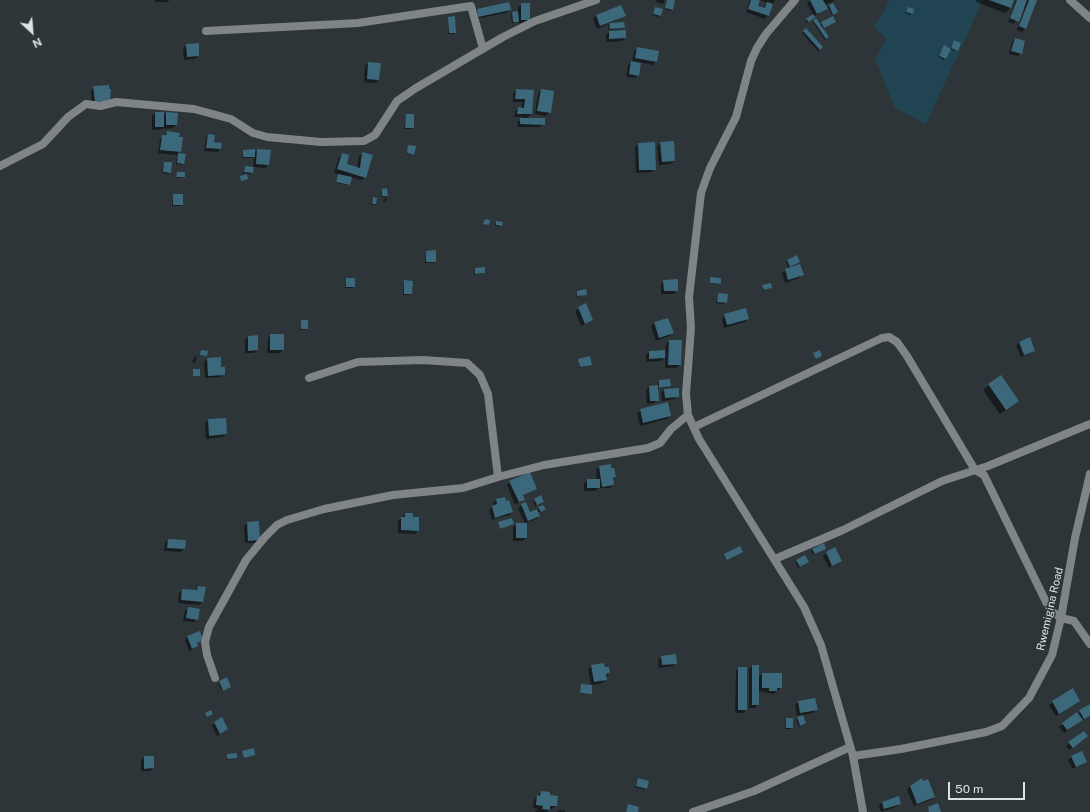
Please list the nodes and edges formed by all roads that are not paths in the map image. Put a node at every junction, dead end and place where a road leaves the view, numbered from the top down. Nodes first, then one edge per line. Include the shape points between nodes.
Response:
1 (596, 0) edge
2 (795, 0) edge
3 (1070, 0) edge
4 (470, 3) edge
5 (1090, 18) edge
6 (206, 31) dead end
7 (483, 48) junction
8 (0, 166) edge
9 (309, 378) dead end
10 (688, 414) junction
11 (1090, 424) edge
12 (694, 427) junction
13 (975, 470) junction
14 (1090, 474) edge
15 (498, 477) junction
16 (775, 558) junction
17 (1061, 618) junction
18 (1090, 644) edge
19 (215, 678) dead end
20 (850, 747) junction
21 (853, 756) junction
22 (693, 812) edge
23 (863, 812) edge

1 - 7 street via 536,21
2 - 10 street via 757,48 751,61 736,118 710,168 701,193 688,297 691,328 686,394
3 - 5 street
4 - 6 street via 358,23
4 - 7 street
7 - 8 street via 397,101 375,135 364,141 322,142 267,137 253,133 231,119 194,109 116,102 100,106 86,104 68,117 43,144
9 - 15 street via 358,362 423,360 467,363 480,375 488,394
10 - 12 street
10 - 15 street via 660,443 648,448 544,465
11 - 13 street
12 - 13 street via 882,338 889,337 897,342 907,356
12 - 16 street
13 - 16 street via 942,481 842,530
13 - 17 street via 984,475 1050,610
14 - 17 street, Rwemigina Road
15 - 19 street via 463,488 393,495 324,509 277,525 246,560 209,627 205,642
16 - 20 street via 804,607 821,645
17 - 18 street via 1074,621
17 - 21 street, Rwemigina Road via 1052,655 1039,682 1029,698 1002,726 937,743
20 - 21 street
20 - 22 street via 754,791
21 - 23 street

